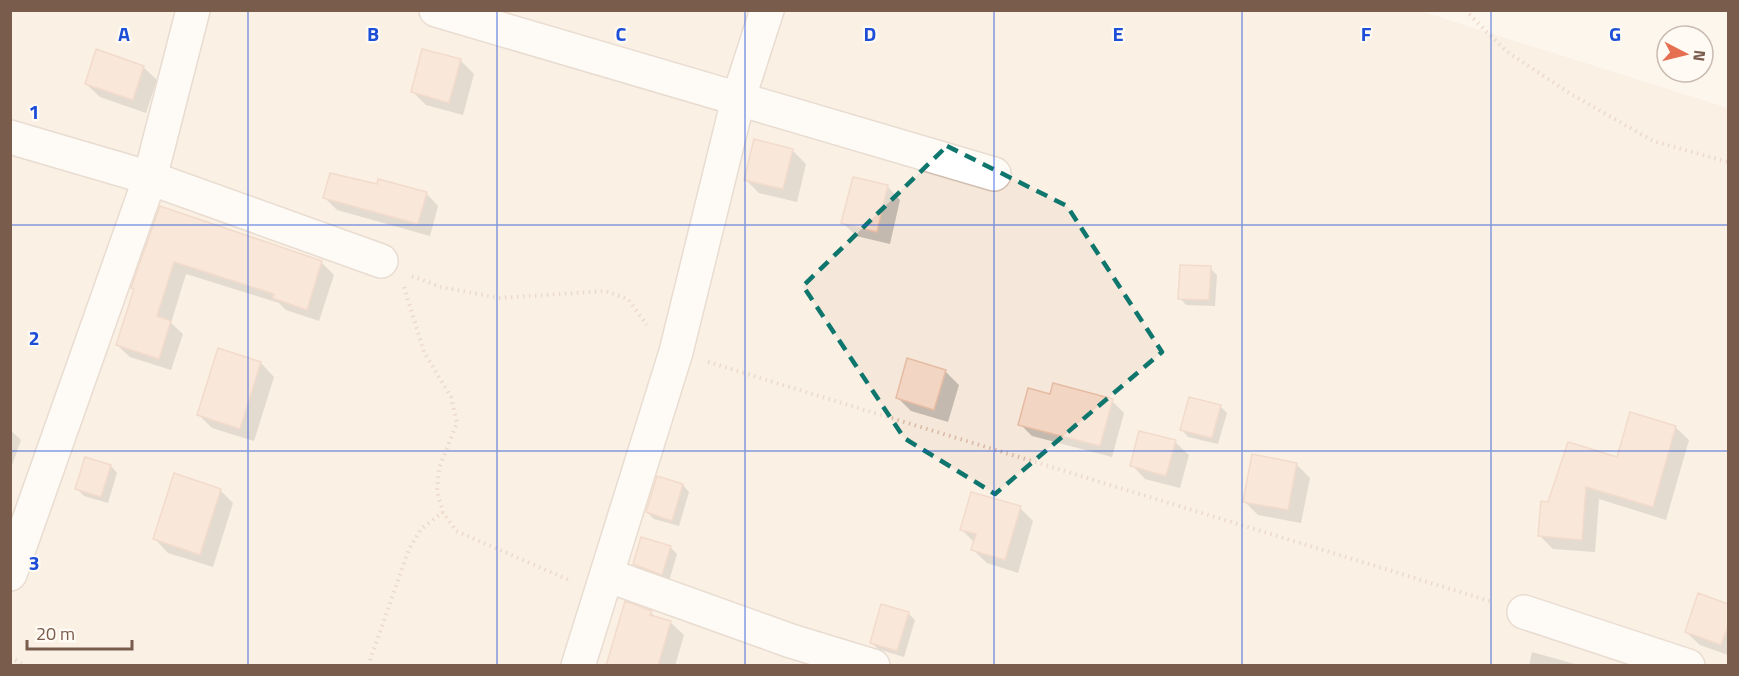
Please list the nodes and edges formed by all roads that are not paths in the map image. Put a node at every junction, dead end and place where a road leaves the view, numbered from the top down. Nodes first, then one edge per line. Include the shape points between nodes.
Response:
1 (193, 10) edge
2 (436, 10) edge
3 (767, 10) edge
4 (738, 100) junction
5 (10, 137) edge
6 (994, 174) dead end
7 (150, 178) junction
8 (381, 261) road end
9 (10, 574) edge
10 (607, 575) junction
11 (1524, 612) road end
12 (578, 666) edge
13 (873, 666) edge
14 (1688, 666) edge

1 - 7 street
2 - 4 street
3 - 4 street
4 - 6 street
4 - 10 street via 676,352
5 - 7 street
7 - 8 street
7 - 9 street
10 - 12 street
10 - 13 street
11 - 14 street

